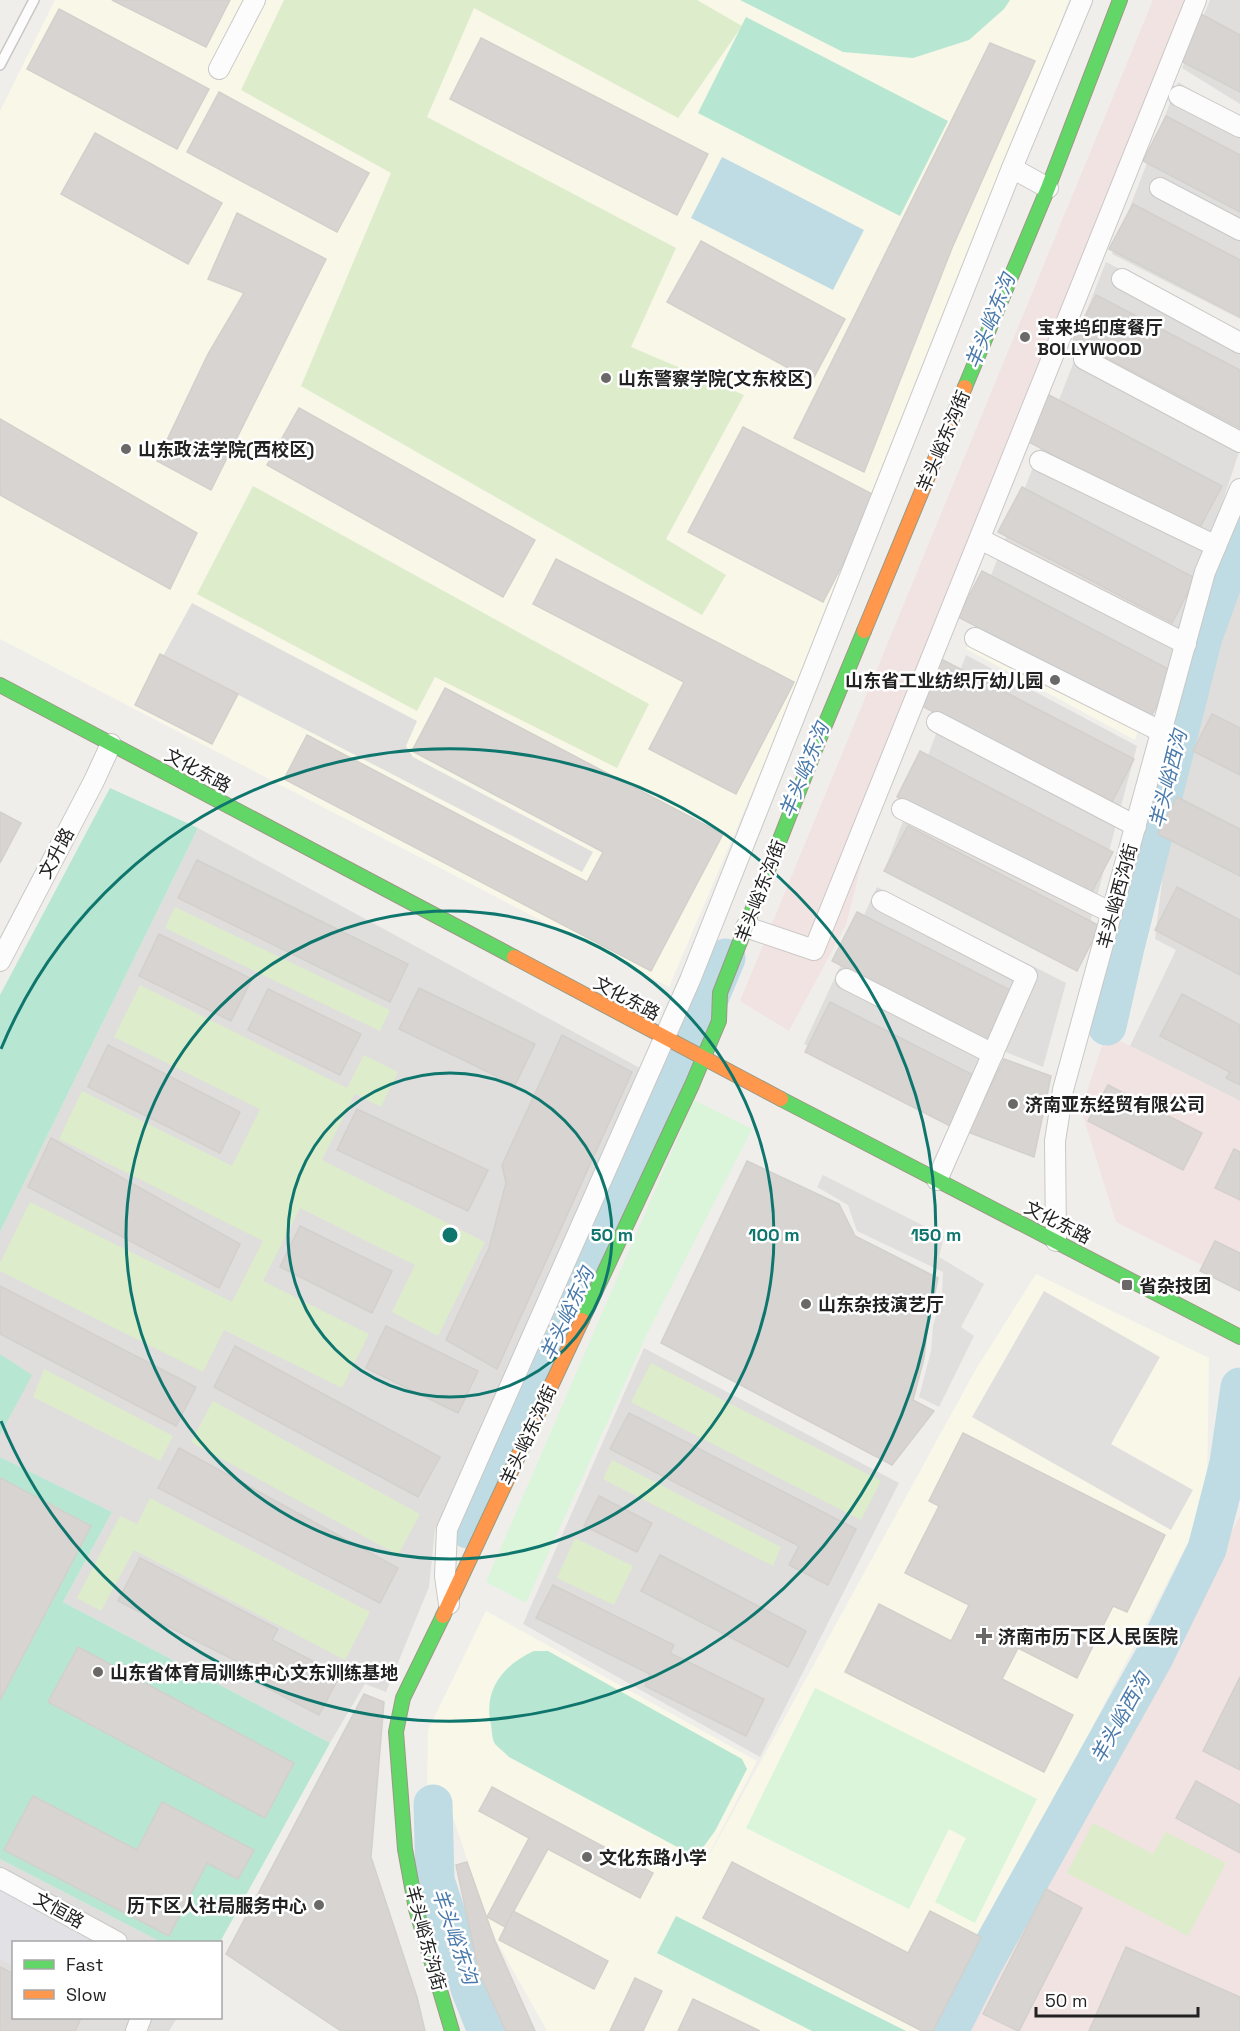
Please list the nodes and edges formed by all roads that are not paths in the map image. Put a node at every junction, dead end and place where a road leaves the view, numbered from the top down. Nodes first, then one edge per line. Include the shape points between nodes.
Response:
1 (34, 0) edge
2 (255, 0) edge
3 (1082, 0) edge
4 (1120, 0) edge
5 (1196, 0) edge
6 (0, 65) edge
7 (219, 69) dead end
8 (1179, 96) dead end
9 (1240, 127) edge
10 (1012, 168) junction
11 (1048, 188) junction
12 (1160, 188) dead end
13 (1240, 230) edge
14 (1122, 279) dead end
15 (1240, 343) edge
16 (1084, 360) dead end
17 (1240, 441) edge
18 (1040, 461) dead end
19 (1240, 489) edge
20 (980, 539) junction
21 (1216, 546) junction
22 (975, 638) dead end
23 (1186, 644) junction
24 (0, 685) edge
25 (937, 722) dead end
26 (1162, 732) junction
27 (111, 744) junction
28 (902, 809) dead end
29 (1136, 826) junction
30 (882, 901) dead end
31 (1112, 914) junction
32 (746, 927) junction
33 (0, 961) edge
34 (846, 979) dead end
35 (666, 1038) junction
36 (993, 1054) junction
37 (704, 1058) junction
38 (937, 1180) junction
39 (1056, 1241) junction
40 (1240, 1337) edge
41 (449, 1605) junction
42 (0, 1878) edge
43 (115, 1941) edge
44 (452, 2031) edge

1 - 6 lane
2 - 7 street
3 - 10 street, 羊头峪东沟街
4 - 11 street, 羊头峪东沟街
5 - 20 street
8 - 9 street
10 - 11 street
10 - 35 street, 羊头峪东沟街
11 - 32 street, 羊头峪东沟街 via 820,737
12 - 13 street
14 - 15 street
16 - 17 street
18 - 21 street
19 - 21 street, 羊头峪西沟街
20 - 23 street
20 - 32 street via 814,950
21 - 23 street, 羊头峪西沟街
22 - 26 street
23 - 26 street, 羊头峪西沟街
24 - 27 street, 文化东路
25 - 29 street
26 - 29 street, 羊头峪西沟街
27 - 33 street, 文升路
27 - 35 street, 文化东路
28 - 31 street
29 - 31 street, 羊头峪西沟街
30 - 36 street via 1027,976
31 - 39 street, 羊头峪西沟街 via 1063,1090 1055,1141
32 - 37 street, 羊头峪东沟街 via 720,993 719,1021
34 - 36 street
35 - 37 street, 文化东路
35 - 41 street, 羊头峪东沟街 via 447,1529
36 - 38 street
37 - 38 street, 文化东路
37 - 41 street, 羊头峪东沟街
38 - 39 street, 文化东路
39 - 40 street, 文化东路
41 - 44 street, 羊头峪东沟街 via 403,1698 396,1732 405,1850 416,1909
42 - 43 street, 文恒路

